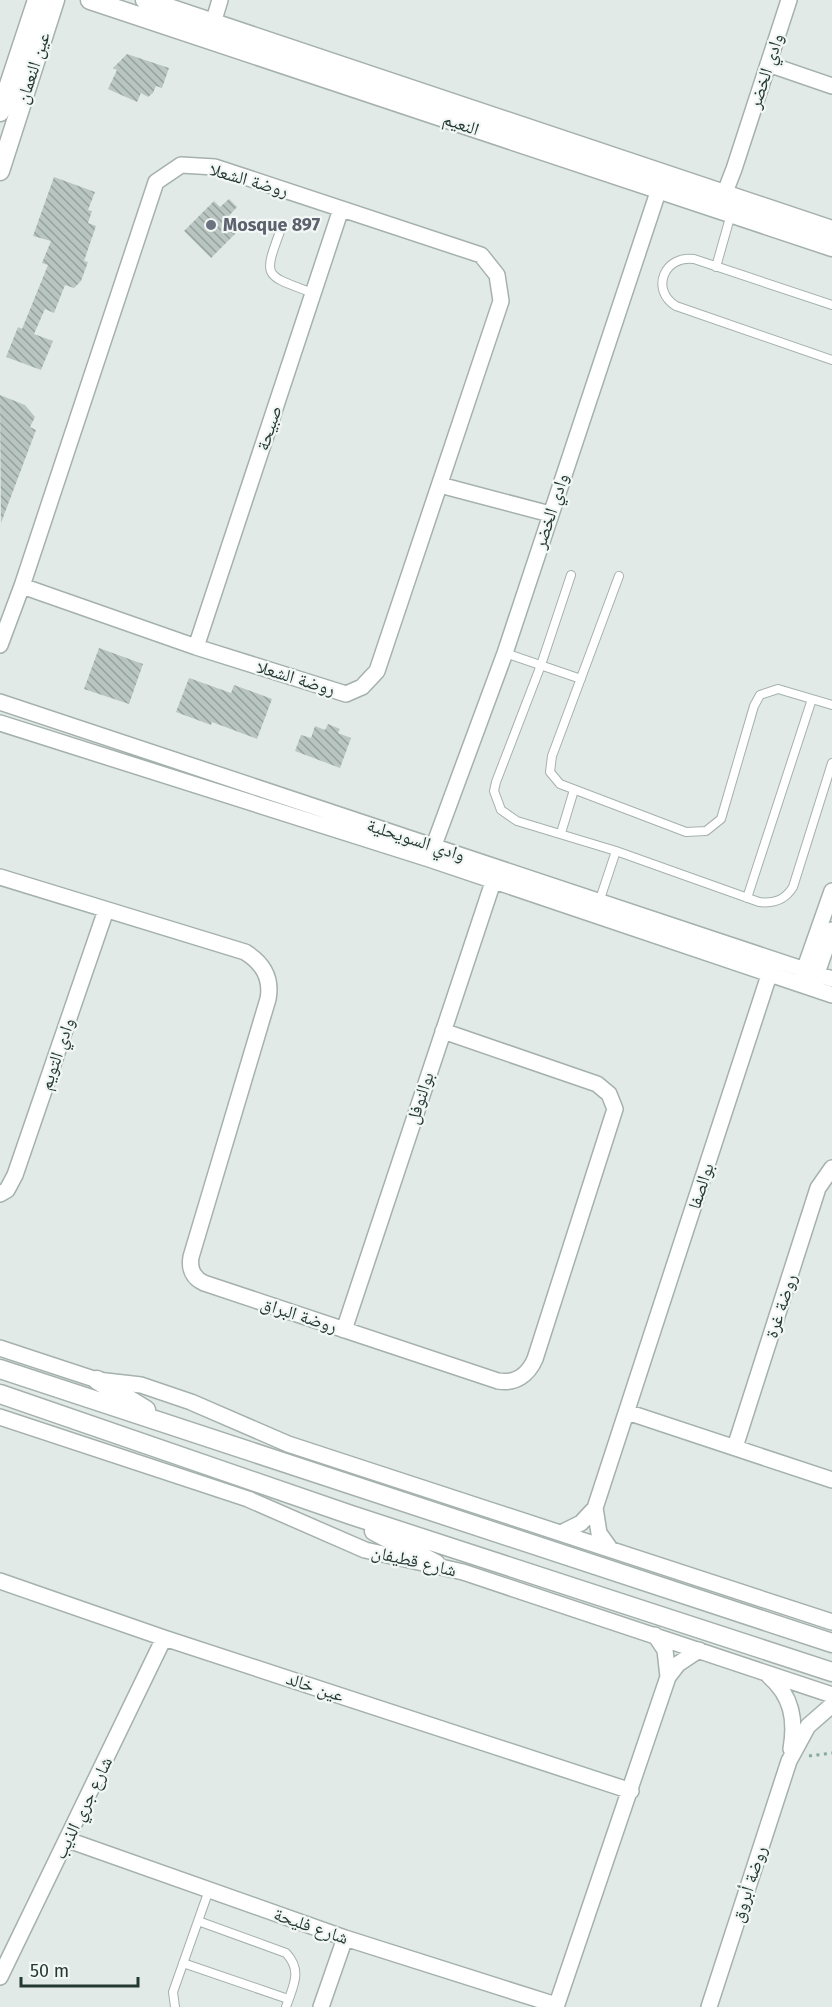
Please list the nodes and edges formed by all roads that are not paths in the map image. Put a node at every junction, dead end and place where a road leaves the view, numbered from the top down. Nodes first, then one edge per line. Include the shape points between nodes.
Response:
1 (37, 0) edge
2 (55, 0) edge
3 (90, 0) edge
4 (145, 0) edge
5 (220, 0) edge
6 (789, 0) edge
7 (210, 31) junction
8 (768, 64) junction
9 (832, 86) edge
10 (0, 112) edge
11 (0, 171) edge
12 (661, 182) junction
13 (724, 206) junction
14 (341, 209) junction
15 (282, 226) dead end
16 (832, 230) edge
17 (832, 247) edge
18 (716, 267) junction
19 (313, 293) junction
20 (832, 305) edge
21 (832, 360) edge
22 (440, 485) junction
23 (550, 514) junction
24 (571, 575) dead end
25 (619, 576) dead end
26 (22, 586) junction
27 (0, 645) edge
28 (196, 647) junction
29 (505, 652) junction
30 (541, 665) junction
31 (581, 679) junction
32 (812, 699) junction
33 (0, 702) edge
34 (832, 705) edge
35 (0, 723) edge
36 (832, 764) edge
37 (574, 790) junction
38 (561, 833) junction
39 (616, 851) junction
40 (431, 853) junction
41 (496, 874) junction
42 (0, 877) edge
43 (832, 891) edge
44 (747, 898) junction
45 (597, 908) junction
46 (106, 910) junction
47 (832, 930) edge
48 (772, 967) junction
49 (808, 979) junction
50 (832, 979) edge
51 (832, 995) edge
52 (442, 1031) junction
53 (832, 1168) edge
54 (0, 1194) edge
55 (344, 1330) junction
56 (0, 1348) edge
57 (0, 1370) edge
58 (97, 1380) junction
59 (0, 1394) edge
60 (627, 1412) junction
61 (0, 1417) edge
62 (173, 1427) junction
63 (735, 1447) junction
64 (832, 1480) edge
65 (595, 1508) junction
66 (351, 1515) junction
67 (563, 1532) junction
68 (609, 1547) junction
69 (436, 1564) junction
70 (0, 1581) edge
71 (832, 1622) edge
72 (655, 1635) junction
73 (164, 1638) junction
74 (832, 1643) edge
75 (699, 1650) junction
76 (832, 1672) edge
77 (767, 1674) junction
78 (668, 1677) junction
79 (832, 1695) edge
80 (832, 1705) edge
81 (789, 1761) junction
82 (631, 1791) junction
83 (68, 1840) junction
84 (209, 1890) junction
85 (198, 1922) junction
86 (345, 1938) junction
87 (183, 1963) junction
88 (0, 1977) edge
89 (287, 2003) edge
90 (556, 2006) edge
91 (175, 2007) edge
92 (321, 2007) edge
93 (709, 2007) edge

1 - 10 street, عين النعمان
2 - 11 street, عين النعمان
3 - 7 street, النعيم
4 - 7 street, النعيم
5 - 7 street
6 - 8 street, وادي الخضر
7 - 12 street, النعيم
8 - 9 street
8 - 13 street, وادي الخضر
12 - 13 street, النعيم
12 - 23 street, وادي الخضر
13 - 16 street, النعيم
13 - 17 street, النعيم
13 - 18 lane
14 - 19 street, صبيحة
14 - 22 street, روضة الشعلا via 481,255 497,275 501,301
14 - 26 street, روضة الشعلا via 215,167 181,165 156,182
15 - 19 lane via 269,270 274,278
18 - 20 lane
18 - 21 lane via 686,258 672,262 661,282 665,296 676,306
19 - 28 street, صبيحة
22 - 23 street
22 - 28 street, روضة الشعلا via 377,671 362,687 346,694
23 - 29 street, وادي الخضر
24 - 30 lane
25 - 31 lane
26 - 27 street, روضة الشعلا
26 - 28 street, روضة الشعلا
29 - 30 lane
29 - 40 street, وادي الخضر
30 - 31 lane
30 - 38 lane via 494,791 508,817
31 - 37 lane via 550,764 554,779
32 - 34 lane
32 - 37 lane via 778,689 760,695 721,819 706,831 686,832
32 - 44 lane
33 - 40 street, وادي السويحلية
35 - 40 street, وادي السويحلية
36 - 44 lane via 789,892 773,903
37 - 38 lane
38 - 39 lane
39 - 44 lane
39 - 45 lane
40 - 41 street, وادي السويحلية
41 - 45 street, وادي السويحلية
41 - 52 street, بوالنوفل
42 - 46 street, روضة البراق
43 - 49 street
45 - 48 street, وادي السويحلية
46 - 54 street, وادي التويم via 15,1174 7,1190
46 - 55 street, روضة البراق via 244,952 264,970 270,987 268,999 190,1268 204,1283
47 - 49 street
48 - 49 street, وادي السويحلية
48 - 60 street, بوالصفا
49 - 50 street, وادي السويحلية
49 - 51 street, وادي السويحلية
52 - 55 street, بوالنوفل
52 - 55 street, روضة البراق via 597,1084 613,1102 614,1118 535,1359 524,1376 504,1382
53 - 63 street, روضة غرة via 818,1188
56 - 58 street
57 - 62 street
58 - 62 street
58 - 67 street via 141,1385 288,1444
59 - 66 street, شارع قطيفان
60 - 63 street
60 - 65 street, بوالصفا
61 - 69 street, شارع قطيفان via 248,1499 365,1550 400,1560
62 - 74 street
63 - 64 street
65 - 67 street via 581,1523
65 - 68 street via 599,1533
66 - 69 street
66 - 76 street, شارع قطيفان
67 - 68 street
68 - 71 street
69 - 72 street, شارع قطيفان
70 - 73 street, عين خالد
72 - 75 street, شارع قطيفان
72 - 78 street via 665,1650
73 - 82 street, عين خالد
73 - 83 street, شارع جري الذيب
75 - 77 street, شارع قطيفان
75 - 78 street via 684,1658
77 - 79 street, شارع قطيفان
77 - 81 street, روضة أبروق via 788,1699 793,1716
78 - 82 street
80 - 81 street, روضة أبروق via 808,1726
81 - 93 street, روضة أبروق
82 - 90 street
83 - 84 street, شارع فليحة
83 - 88 street, شارع جري الذيب
84 - 85 lane
84 - 86 street, شارع فليحة
85 - 87 lane
85 - 89 lane via 286,1953 296,1964 297,1973
86 - 90 street, شارع فليحة
86 - 92 street
87 - 89 lane
87 - 91 lane via 173,1992

